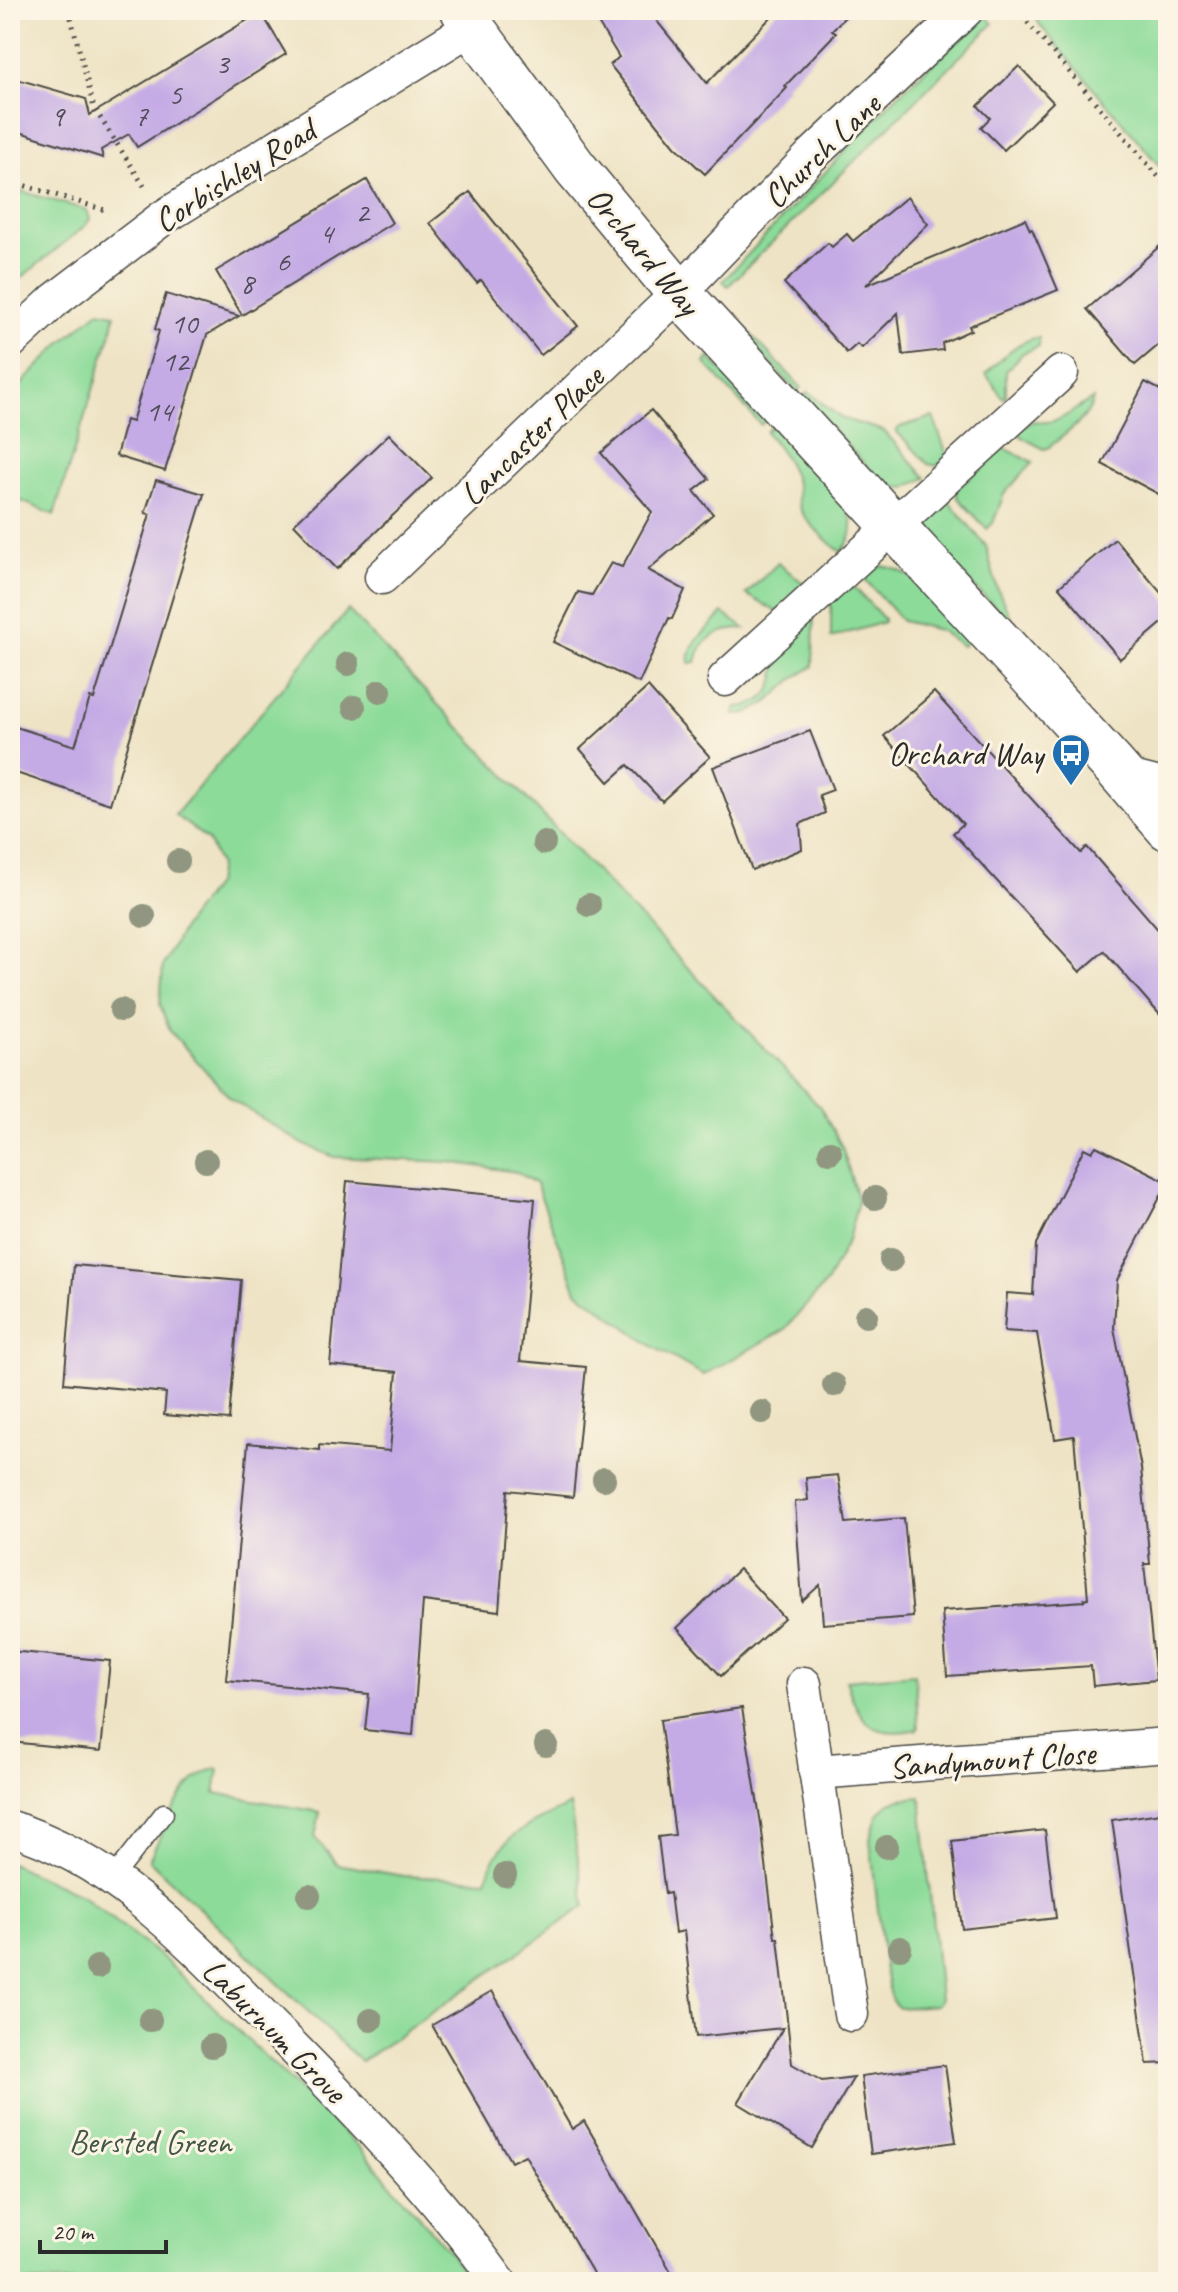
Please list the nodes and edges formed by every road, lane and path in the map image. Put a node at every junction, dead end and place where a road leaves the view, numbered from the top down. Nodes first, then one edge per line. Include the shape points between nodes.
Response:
1 (69, 10) edge
2 (966, 10) edge
3 (1017, 10) edge
4 (468, 18) edge
5 (10, 181) edge
6 (1168, 188) edge
7 (164, 217) junction
8 (679, 293) junction
9 (10, 342) edge
10 (1061, 373) dead end
11 (892, 525) junction
12 (382, 577) dead end
13 (725, 679) dead end
14 (1114, 766) junction
15 (1168, 779) edge
16 (1168, 828) edge
17 (804, 1684) dead end
18 (1168, 1745) edge
19 (816, 1772) junction
20 (164, 1813) dead end
21 (10, 1828) edge
22 (113, 1878) junction
23 (851, 2014) dead end
24 (499, 2282) edge

1 - 7 path via 94,108
2 - 8 street, Church Lane via 811,156
3 - 6 path
4 - 7 street, Corbishley Road
4 - 8 street, Orchard Way via 575,168
5 - 7 path via 112,212
7 - 9 street, Corbishley Road via 55,300
8 - 11 street, Orchard Way
8 - 12 street, Lancaster Place
10 - 11 street
11 - 13 street
11 - 14 street, Orchard Way
14 - 15 lane
14 - 16 street, Orchard Way
17 - 19 street
18 - 19 street, Sandymount Close
19 - 23 street
20 - 22 lane
21 - 22 street, Laburnum Grove via 39,1837
22 - 24 street, Laburnum Grove via 170,1926 367,2122

